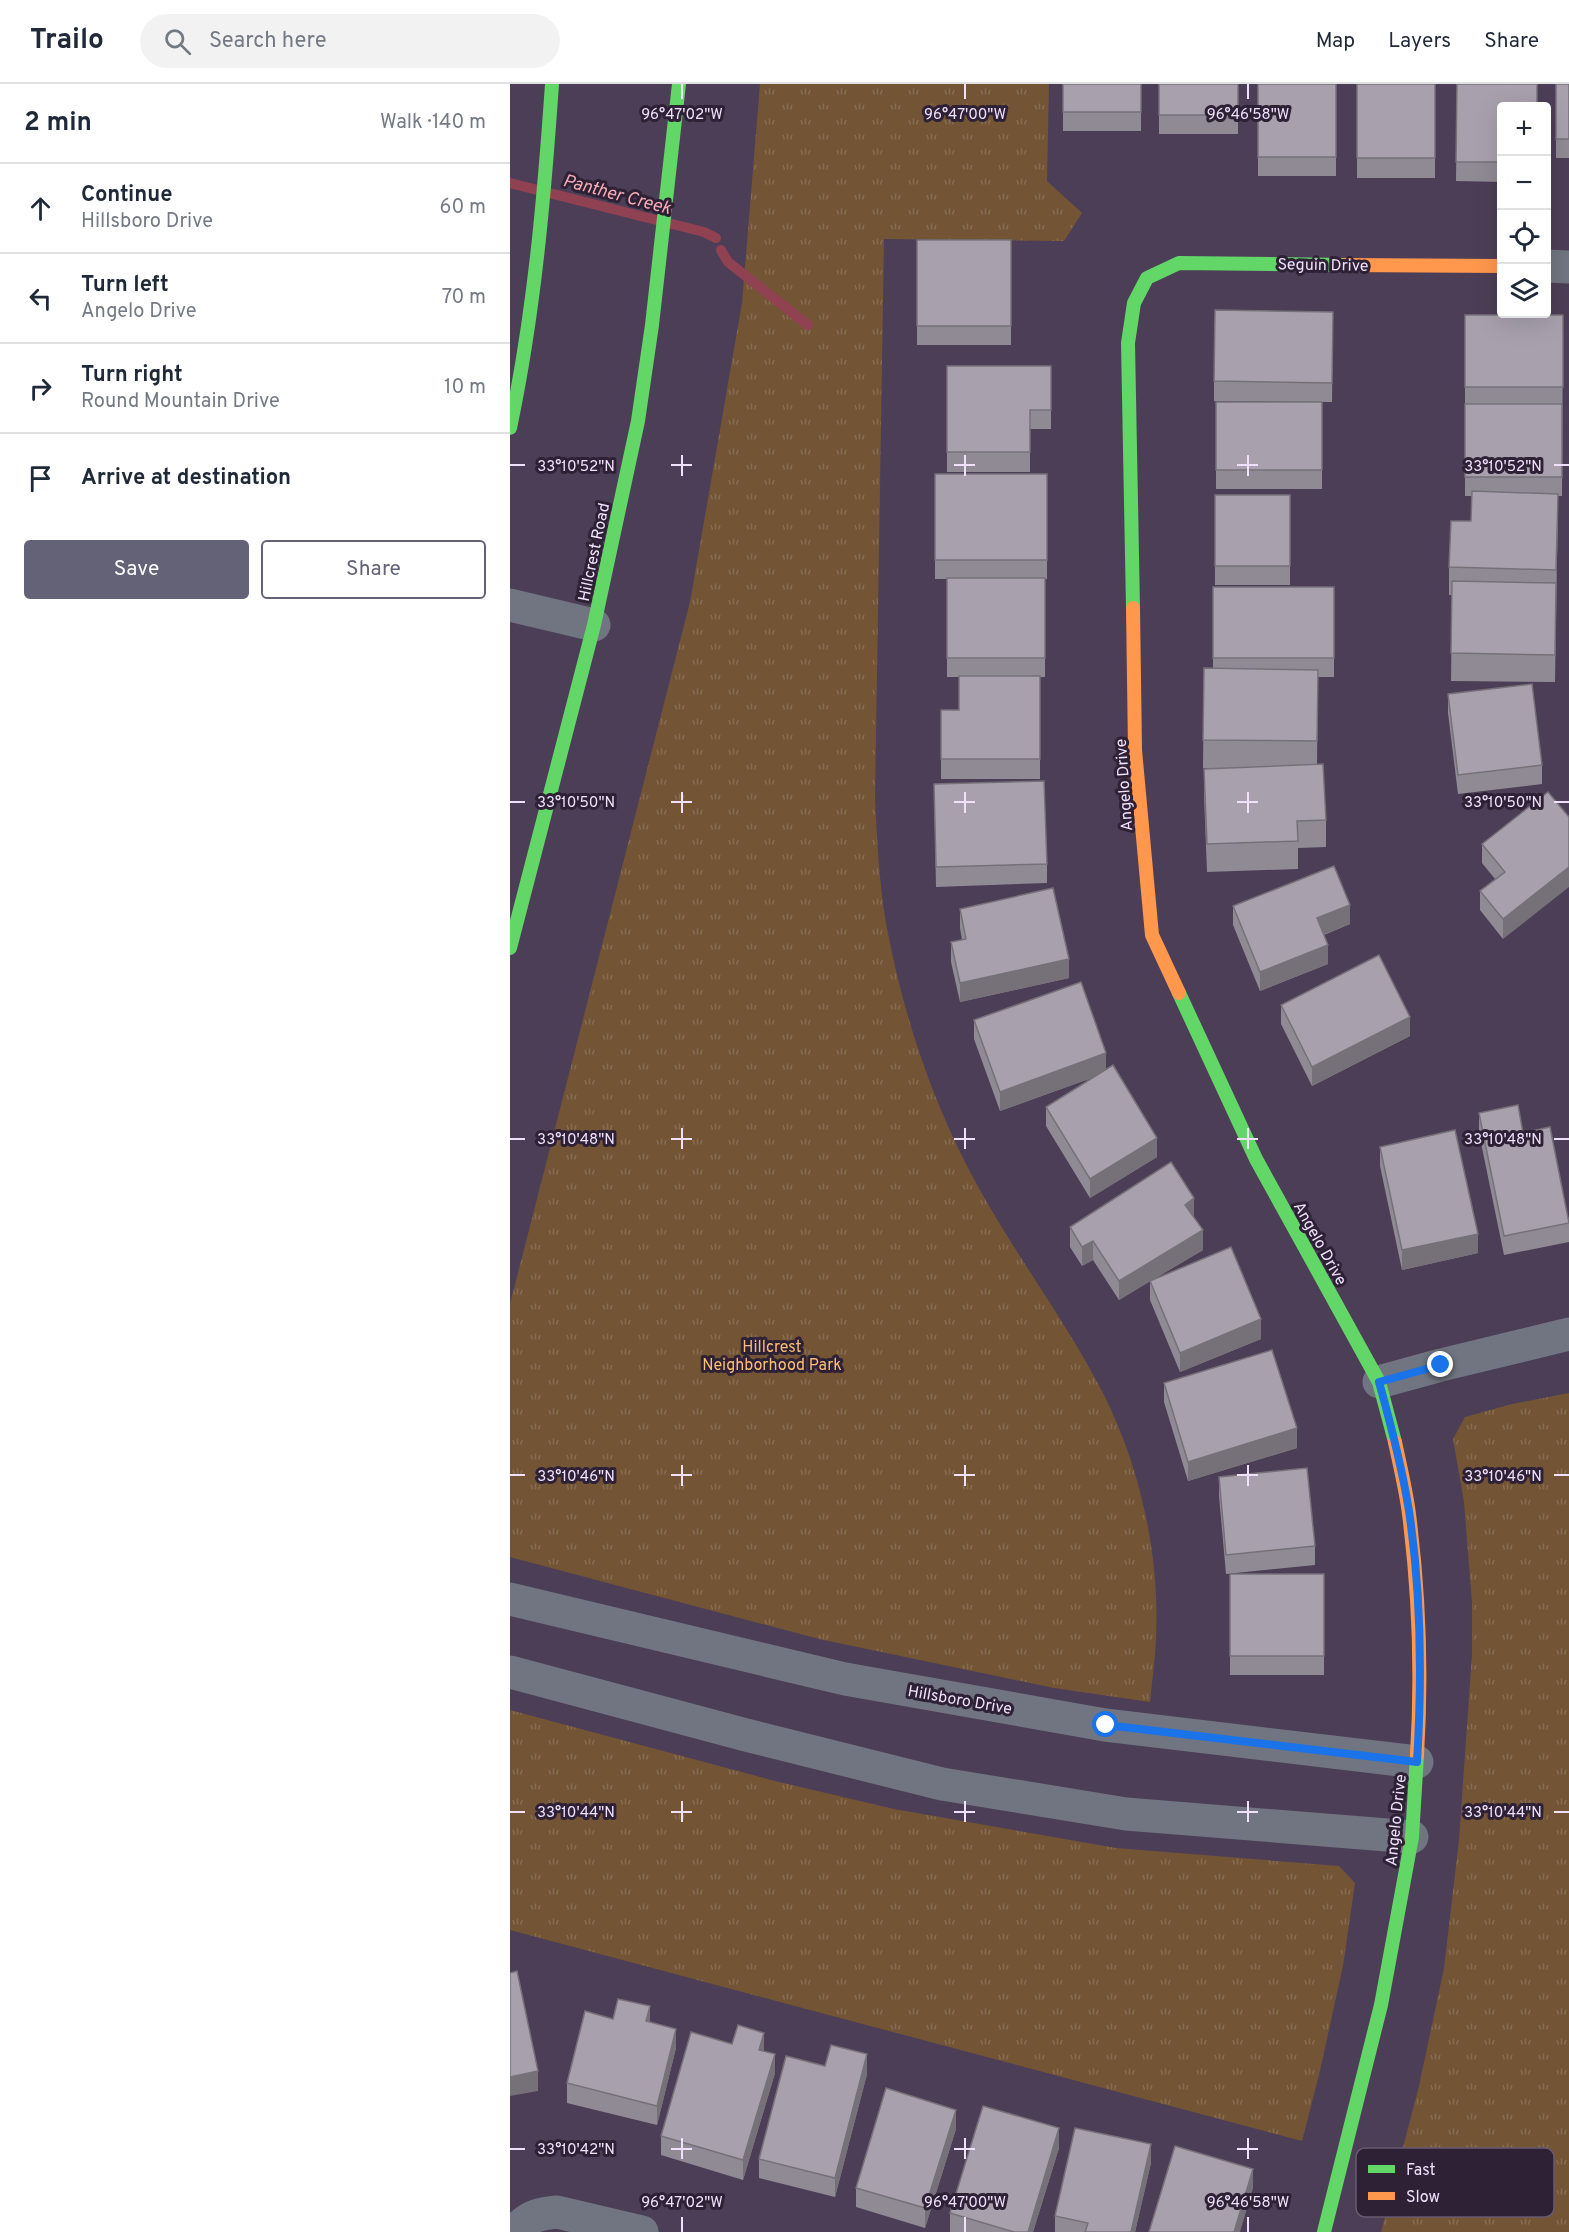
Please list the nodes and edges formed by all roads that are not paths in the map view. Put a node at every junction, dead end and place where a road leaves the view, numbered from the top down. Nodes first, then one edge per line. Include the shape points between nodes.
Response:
1 (552, 84) edge
2 (679, 84) edge
3 (1497, 266) edge
4 (1551, 267) edge
5 (1569, 267) edge
6 (1147, 278) joint
7 (510, 428) edge
8 (510, 605) edge
9 (594, 625) junction
10 (510, 948) edge
11 (1569, 1334) edge
12 (1379, 1382) junction
13 (510, 1599) edge
14 (510, 1672) edge
15 (1417, 1762) junction
16 (1412, 1837) junction
17 (520, 2225) edge
18 (642, 2232) edge
19 (1323, 2232) edge

1 - 7 street via 531,312
2 - 9 street, Hillcrest Road via 638,421
3 - 6 street, Seguin Drive via 1179,263
4 - 5 street
6 - 12 street, Angelo Drive via 1134,303 1128,343 1136,750 1152,935 1256,1159
8 - 9 street
9 - 10 street, Hillcrest Road
11 - 12 street
12 - 15 street, Angelo Drive via 1409,1511 1416,1575
13 - 15 street, Hillsboro Drive via 845,1678 958,1699 1106,1725
14 - 16 street via 942,1784 1126,1814
15 - 16 street, Angelo Drive
16 - 19 street, Angelo Drive via 1381,2005
17 - 18 street via 542,2214 557,2212

